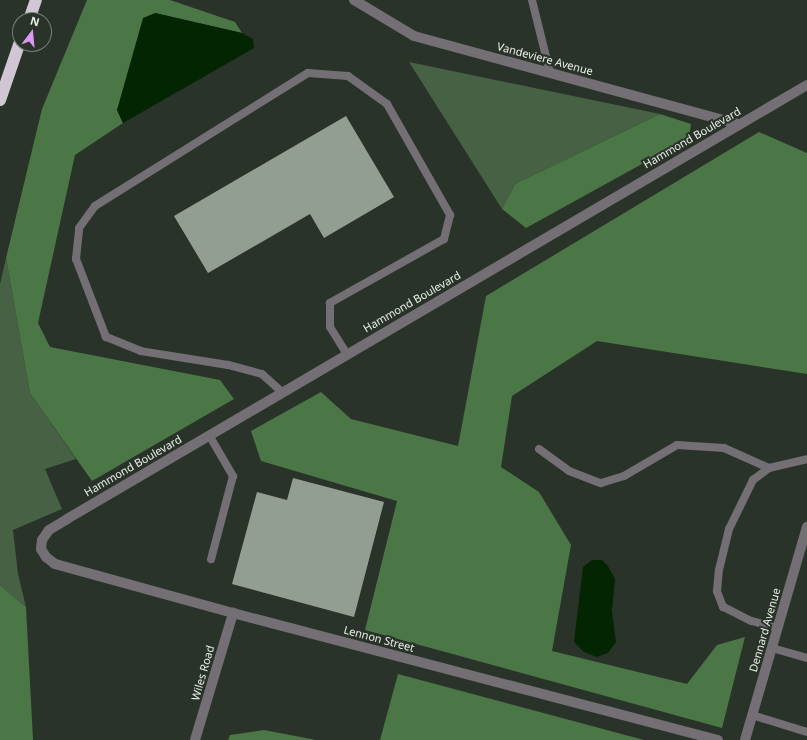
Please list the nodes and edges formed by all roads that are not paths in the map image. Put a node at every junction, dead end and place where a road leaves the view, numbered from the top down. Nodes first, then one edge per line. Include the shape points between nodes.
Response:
1 (36, 0) edge
2 (354, 0) edge
3 (532, 0) edge
4 (32, 12) edge
5 (17, 52) edge
6 (550, 73) junction
7 (807, 85) edge
8 (0, 100) edge
9 (738, 124) junction
10 (347, 354) junction
11 (282, 392) junction
12 (209, 435) junction
13 (539, 449) dead end
14 (807, 458) edge
15 (768, 468) junction
16 (807, 527) edge
17 (41, 549) joint
18 (211, 559) dead end
19 (233, 612) junction
20 (778, 628) junction
21 (772, 648) junction
22 (807, 658) edge
23 (752, 715) junction
24 (807, 732) edge
25 (195, 740) edge
26 (718, 740) edge
27 (745, 740) edge

1 - 4 highway
2 - 6 street, Vandeviere Avenue via 414,36
3 - 6 lane
5 - 8 highway
6 - 9 street, Vandeviere Avenue
7 - 9 street, Hammond Boulevard
9 - 10 street, Hammond Boulevard
10 - 11 street, Hammond Boulevard
10 - 11 lane via 330,327 330,303 444,239 450,215 387,104 348,76 308,72 94,206 79,228 76,259 106,337 141,352 228,365 262,374
11 - 12 street, Hammond Boulevard
12 - 17 street, Hammond Boulevard via 49,530 42,540
12 - 18 lane via 233,476
13 - 15 lane via 569,471 601,482 624,476 677,445 724,448
14 - 15 lane
15 - 20 lane via 753,480 730,529 719,570 717,591 723,607 731,612
16 - 20 street, Dennard Avenue
17 - 19 street, Lennon Street via 46,558 55,564
19 - 25 street, Wiles Road
19 - 26 street, Lennon Street
20 - 21 street, Dennard Avenue
21 - 22 lane
21 - 23 street, Dennard Avenue
23 - 24 lane
23 - 27 street, Dennard Avenue

